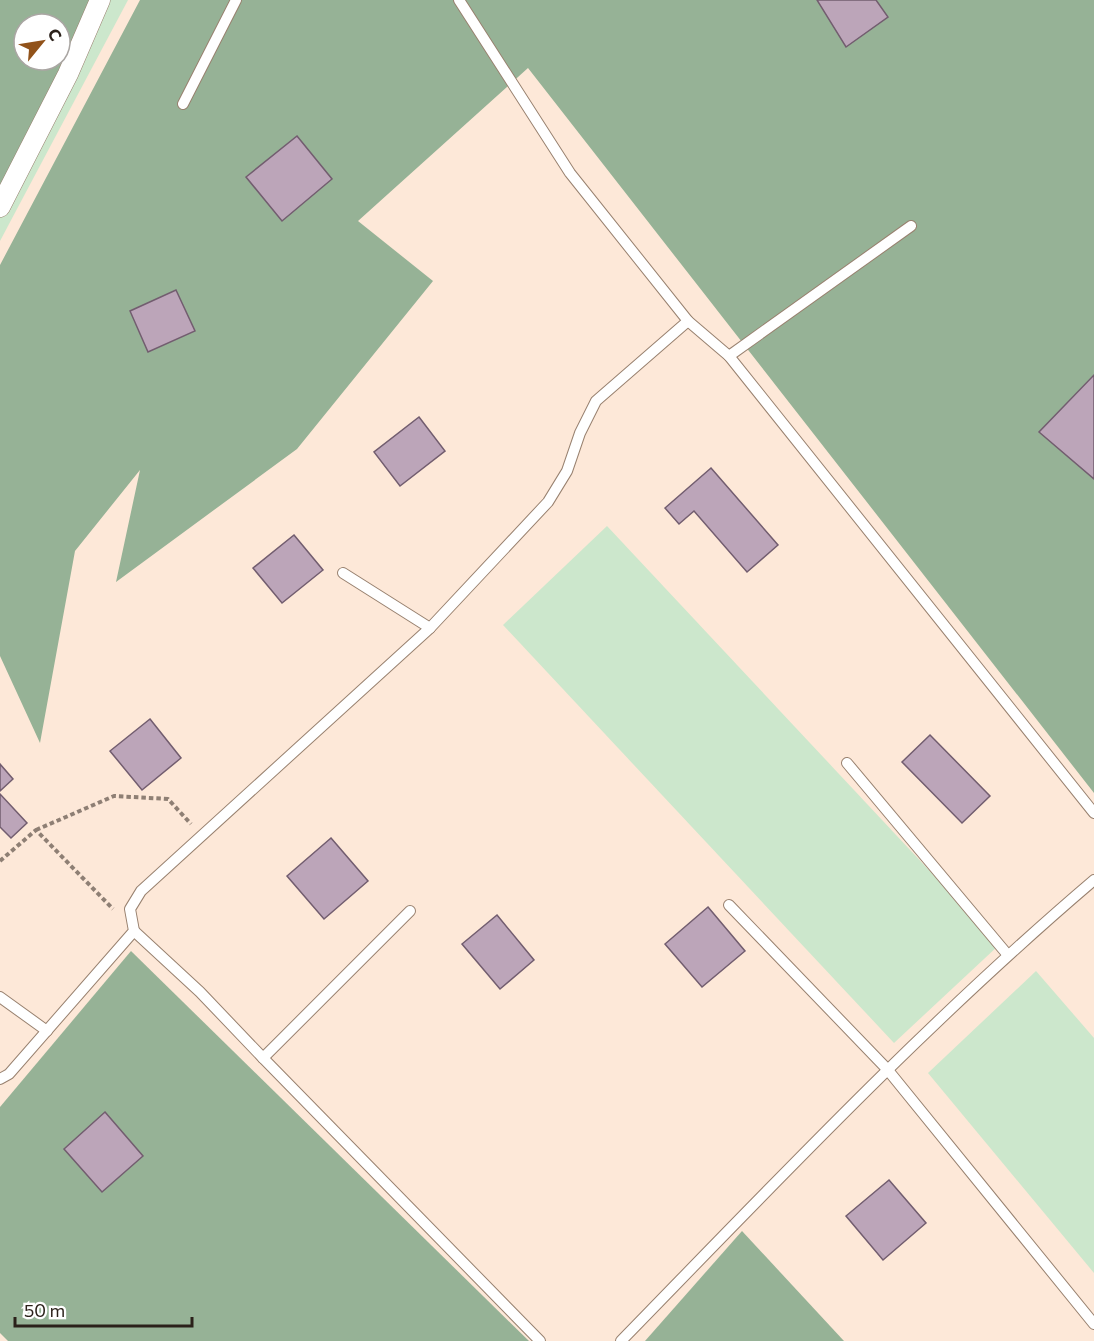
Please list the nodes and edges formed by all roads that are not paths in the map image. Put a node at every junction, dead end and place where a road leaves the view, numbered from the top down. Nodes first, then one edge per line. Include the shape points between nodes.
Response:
1 (100, 0) edge
2 (236, 0) edge
3 (459, 0) edge
4 (183, 104) dead end
5 (0, 207) edge
6 (910, 226) dead end
7 (688, 321) junction
8 (729, 356) junction
9 (343, 573) dead end
10 (430, 628) junction
11 (847, 763) dead end
12 (1094, 813) edge
13 (1094, 880) edge
14 (729, 905) dead end
15 (410, 911) dead end
16 (134, 932) junction
17 (1007, 954) junction
18 (0, 997) edge
19 (47, 1031) junction
20 (263, 1058) junction
21 (886, 1069) junction
22 (0, 1079) edge
23 (1094, 1324) edge
24 (540, 1341) edge
25 (621, 1341) edge

1 - 5 street via 68,74
2 - 4 lane
3 - 7 lane via 570,173
6 - 8 lane
7 - 8 lane
7 - 10 lane via 596,401 567,471 548,502
8 - 12 lane
9 - 10 lane
10 - 16 lane via 141,891 130,909
11 - 17 lane
13 - 17 lane
14 - 21 lane
15 - 20 lane
16 - 19 lane
16 - 20 lane via 200,992
17 - 21 lane
18 - 19 lane
19 - 22 lane
20 - 24 lane
21 - 23 lane
21 - 25 lane

